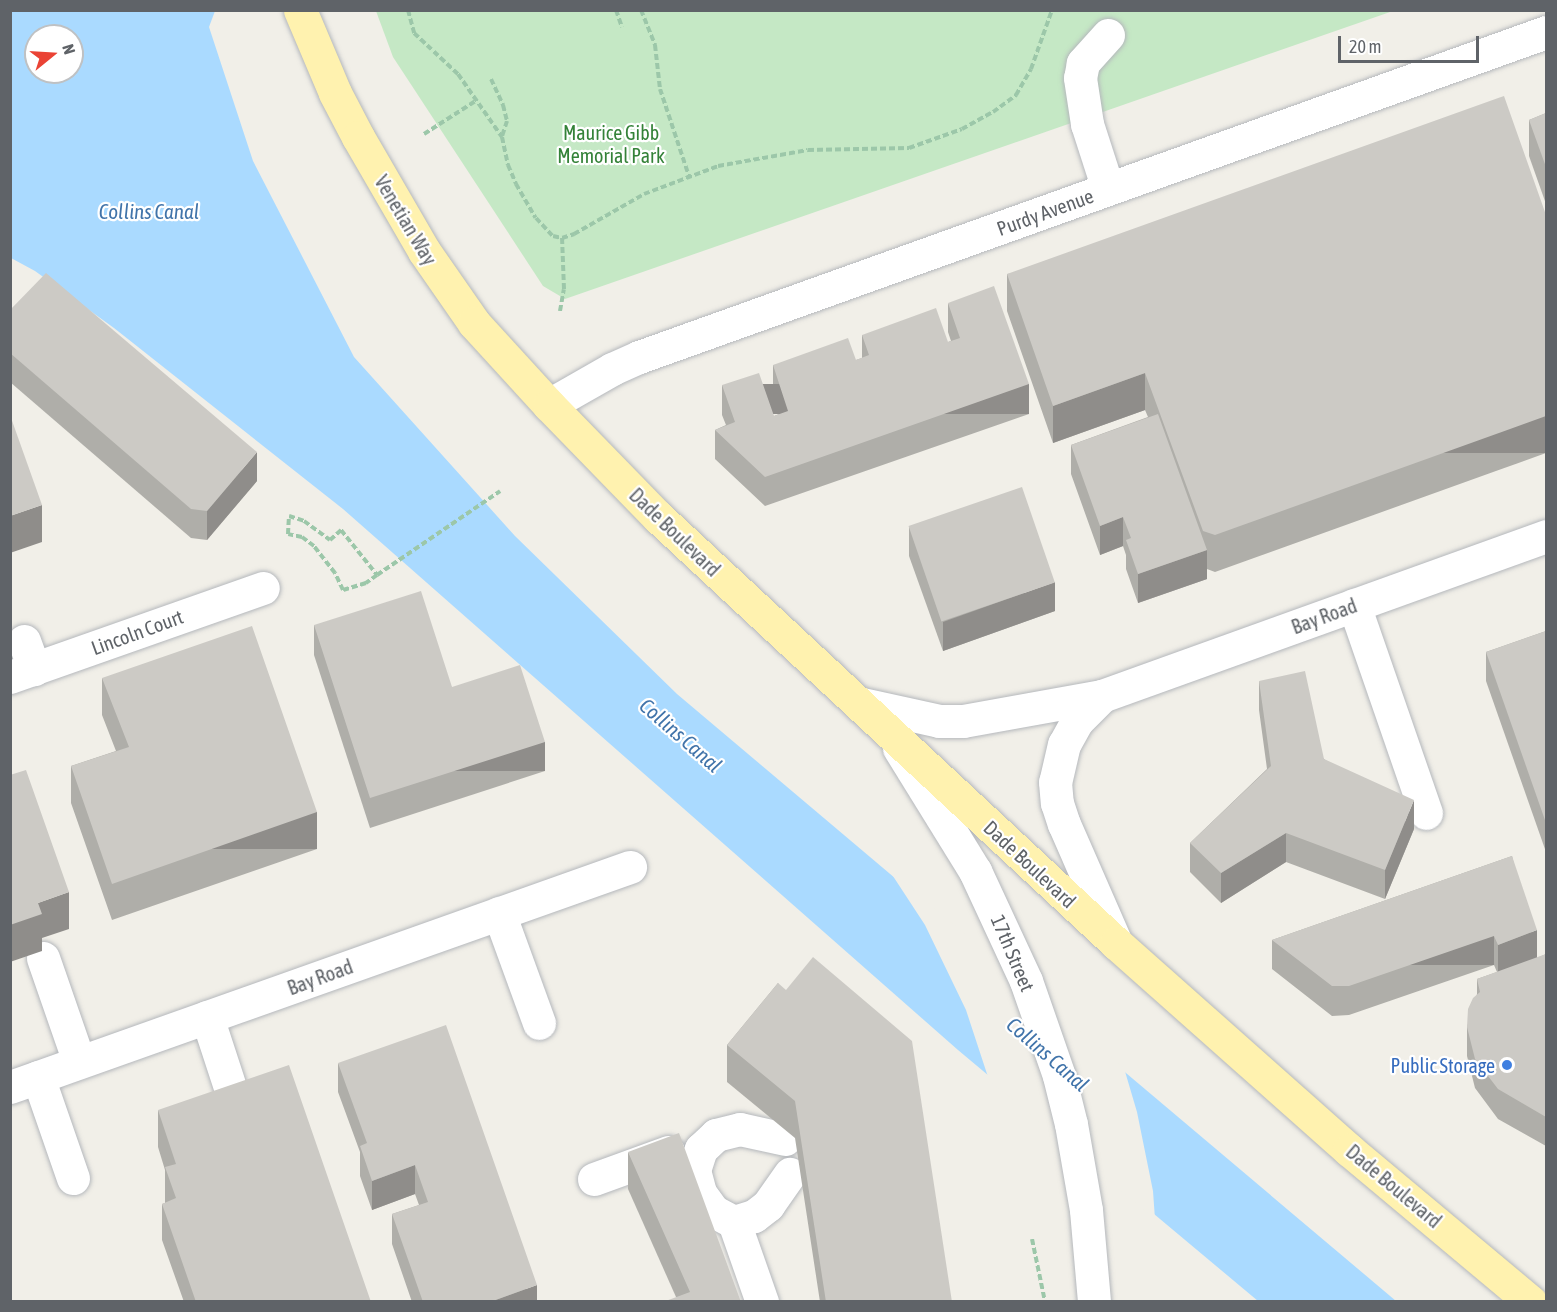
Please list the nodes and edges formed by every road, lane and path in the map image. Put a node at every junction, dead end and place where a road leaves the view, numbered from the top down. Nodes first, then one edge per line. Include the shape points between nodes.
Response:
1 (300, 10) edge
2 (408, 10) edge
3 (616, 10) edge
4 (641, 10) edge
5 (1052, 10) edge
6 (622, 27) dead end
7 (1546, 32) edge
8 (1108, 35) dead end
9 (492, 79) dead end
10 (477, 100) junction
11 (424, 134) dead end
12 (502, 137) junction
13 (689, 176) junction
14 (1108, 189) junction
15 (562, 238) junction
16 (560, 311) dead end
17 (549, 405) junction
18 (500, 491) dead end
19 (1546, 536) edge
20 (379, 573) junction
21 (263, 588) dead end
22 (1354, 605) junction
23 (23, 662) edge
24 (1102, 696) junction
25 (858, 704) junction
26 (890, 733) junction
27 (1426, 813) dead end
28 (630, 867) dead end
29 (500, 913) junction
30 (1116, 943) junction
31 (43, 958) dead end
32 (207, 1017) junction
33 (539, 1023) dead end
34 (79, 1062) junction
35 (24, 1082) edge
36 (240, 1118) edge
37 (785, 1139) dead end
38 (701, 1149) junction
39 (790, 1174) dead end
40 (73, 1178) dead end
41 (594, 1179) dead end
42 (734, 1222) junction
43 (1032, 1239) dead end
44 (762, 1302) edge
45 (1045, 1302) edge
46 (1094, 1302) edge
47 (1531, 1302) edge

1 - 17 main road, Venetian Way via 344,111 424,251 474,323
2 - 10 path via 414,33 453,70
3 - 6 path
4 - 13 path via 655,45 660,88
5 - 13 path via 1031,69 1016,95 962,129 909,148 808,150 718,166
7 - 14 street, Purdy Avenue
8 - 14 street via 1083,63 1080,78 1087,124
9 - 12 path via 507,121
10 - 11 path
10 - 12 path
12 - 15 path via 508,165 525,202 543,228
13 - 15 path via 644,194
14 - 17 street, Purdy Avenue via 639,357
15 - 16 path via 564,289
17 - 25 main road, Dade Boulevard via 658,517
18 - 20 path
19 - 22 street, Bay Road
20 - 20 path via 341,530 330,540 304,520 289,516 288,534 302,537 314,546 331,566 343,590 366,583
21 - 23 street, Lincoln Court
22 - 24 street, Bay Road
22 - 27 street
24 - 25 street, Bay Road via 963,721 939,721
24 - 30 street, Bay Road via 1077,721 1064,744 1055,782 1064,824
25 - 26 main road, Dade Boulevard
26 - 30 main road, Dade Boulevard
26 - 46 street, 17th Street via 975,871 1026,981 1071,1124 1086,1210
28 - 29 street, Bay Road
29 - 32 street, Bay Road
29 - 33 street
30 - 47 main road, Dade Boulevard via 1349,1149
31 - 34 street
32 - 34 street, Bay Road
32 - 36 street
34 - 35 street, Bay Road
35 - 40 street
37 - 38 street via 740,1129 716,1135
38 - 41 street via 673,1150
38 - 42 street via 694,1170 700,1193 713,1211
39 - 42 street via 768,1205 754,1216
42 - 44 street
43 - 45 path

